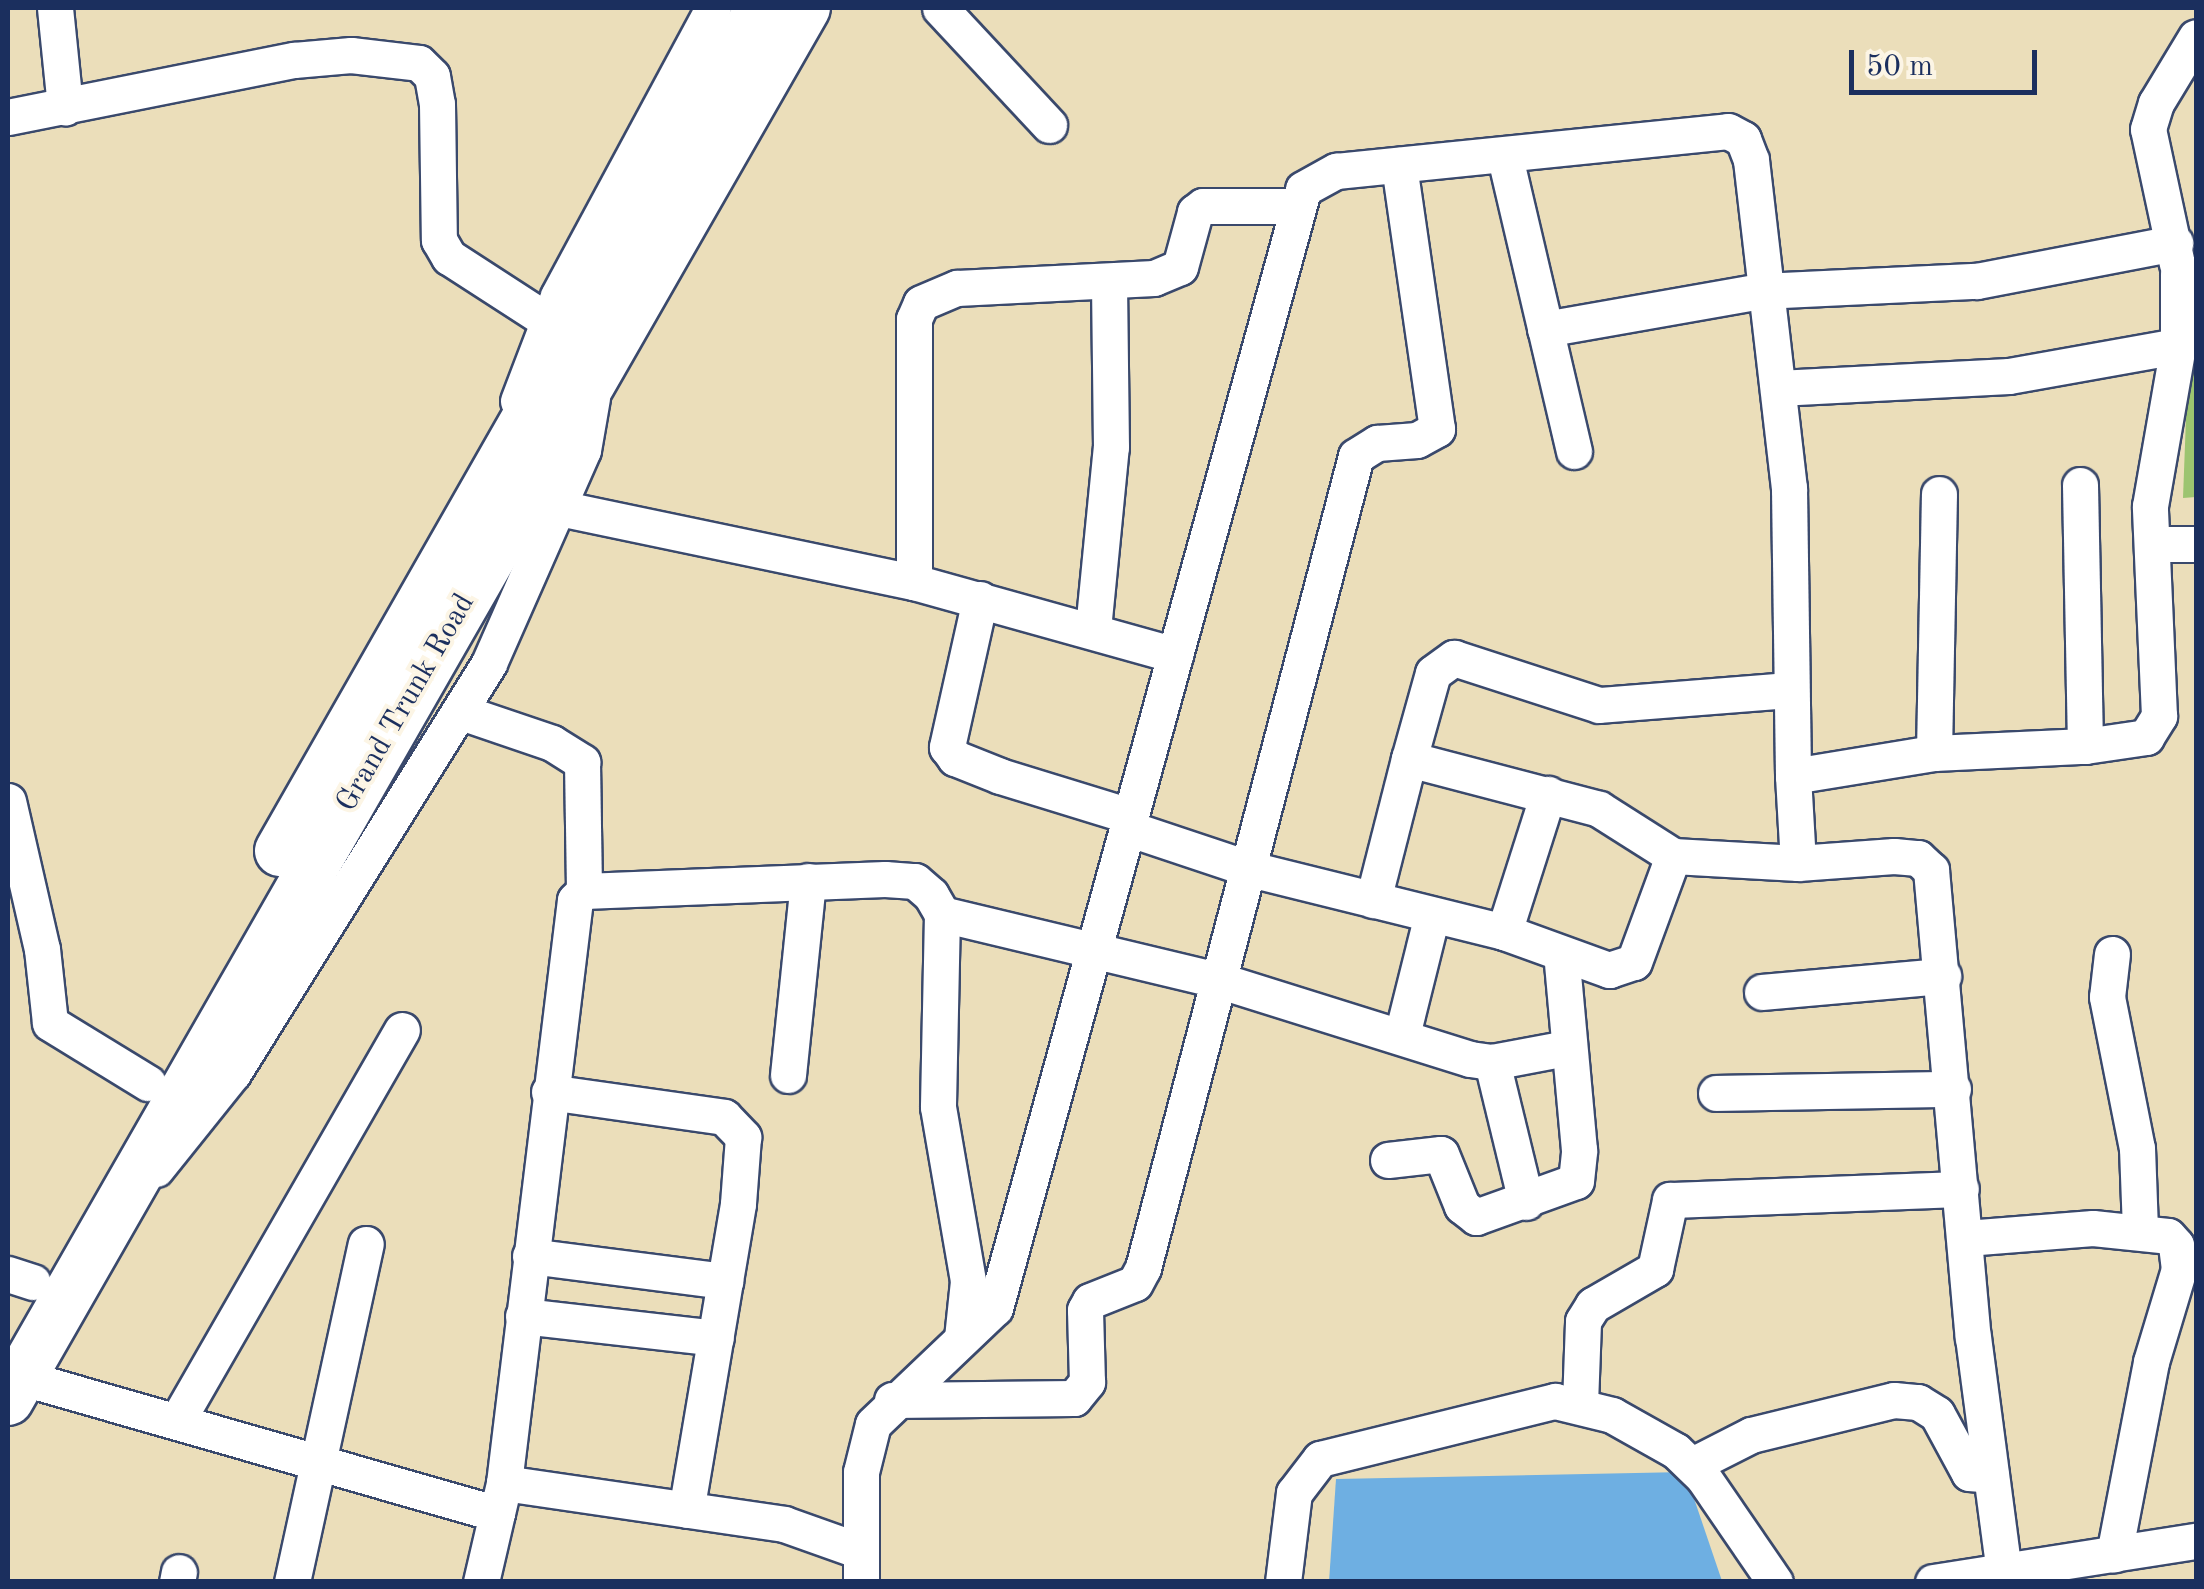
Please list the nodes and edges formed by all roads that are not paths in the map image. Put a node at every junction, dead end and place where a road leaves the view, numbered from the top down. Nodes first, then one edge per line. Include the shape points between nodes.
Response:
1 (56, 8) edge
2 (713, 8) edge
3 (761, 8) edge
4 (804, 8) edge
5 (940, 8) edge
6 (2196, 37) edge
7 (65, 106) junction
8 (8, 118) edge
9 (1049, 126) dead end
10 (1504, 157) junction
11 (1399, 164) junction
12 (1294, 206) junction
13 (2183, 264) edge
14 (1109, 281) junction
15 (1761, 291) junction
16 (548, 321) junction
17 (1545, 329) junction
18 (2178, 346) junction
19 (596, 372) junction
20 (1778, 388) junction
21 (1574, 451) dead end
22 (504, 455) junction
23 (2080, 485) dead end
24 (1939, 494) dead end
25 (560, 508) junction
26 (2154, 544) junction
27 (2196, 544) edge
28 (914, 582) junction
29 (980, 599) junction
30 (1093, 629) junction
31 (1175, 655) junction
32 (1790, 690) junction
33 (461, 712) junction
34 (2085, 746) junction
35 (1934, 753) junction
36 (1410, 759) junction
37 (1793, 776) junction
38 (1548, 794) junction
39 (8, 801) edge
40 (1128, 822) junction
41 (1673, 856) junction
42 (1798, 863) junction
43 (1250, 869) junction
44 (808, 881) junction
45 (584, 892) junction
46 (1373, 900) junction
47 (942, 914) junction
48 (1432, 914) junction
49 (1504, 932) junction
50 (1096, 949) junction
51 (1561, 954) junction
52 (2112, 954) dead end
53 (1943, 976) junction
54 (1222, 981) junction
55 (1762, 992) dead end
56 (402, 1030) dead end
57 (1402, 1035) junction
58 (1566, 1048) junction
59 (1492, 1062) junction
60 (788, 1075) dead end
61 (148, 1082) junction
62 (1953, 1089) junction
63 (549, 1092) junction
64 (1716, 1093) dead end
65 (1388, 1160) dead end
66 (1961, 1189) junction
67 (121, 1200) junction
68 (1526, 1202) junction
69 (2140, 1230) junction
70 (1966, 1238) junction
71 (366, 1244) dead end
72 (530, 1256) junction
73 (20, 1278) edge
74 (725, 1281) junction
75 (524, 1316) junction
76 (8, 1329) edge
77 (716, 1338) junction
78 (962, 1338) junction
79 (14, 1388) edge
80 (892, 1400) junction
81 (1580, 1404) junction
82 (177, 1420) junction
83 (1692, 1465) junction
84 (313, 1466) junction
85 (1991, 1476) junction
86 (500, 1499) junction
87 (686, 1510) junction
88 (2196, 1541) edge
89 (2114, 1554) junction
90 (859, 1566) edge
91 (1980, 1576) edge
92 (292, 1582) edge
93 (481, 1582) edge
94 (1283, 1582) edge
95 (1774, 1582) edge
96 (1933, 1582) edge

1 - 7 street
2 - 16 street via 627,158
3 - 22 highway, Grand Trunk Road
4 - 19 highway, Grand Trunk Road
5 - 9 street
6 - 13 street via 2148,129 2150,159
7 - 8 street
7 - 16 street via 294,60 351,55 419,63 432,76 437,104 439,240 449,257
10 - 11 street
10 - 15 street via 1728,131 1743,139 1751,160
10 - 17 street
11 - 12 street via 1318,178
11 - 43 street via 1437,429 1417,440 1377,443 1356,456
12 - 14 street via 1203,206 1191,222 1180,267 1154,278
12 - 31 street
13 - 15 street
13 - 18 street
14 - 28 street via 957,288 921,303 914,320
14 - 30 street via 1111,447
15 - 17 street
15 - 20 street
16 - 22 street
17 - 21 street
18 - 20 street via 2009,376
18 - 26 street via 2150,506
19 - 25 street via 583,450
19 - 67 highway, Grand Trunk Road
20 - 32 street via 1788,488
22 - 61 highway, Grand Trunk Road
23 - 34 street
24 - 35 street
25 - 28 street
25 - 33 street
26 - 27 street
26 - 34 street via 2156,730
28 - 29 street
29 - 30 street
29 - 40 street via 946,732 955,758
30 - 31 street
31 - 40 street
32 - 36 street via 1598,705 1454,658 1433,673
32 - 37 street
33 - 45 street via 552,743 582,762
33 - 67 street via 234,1073 175,1154
34 - 35 street
35 - 37 street
36 - 38 street
36 - 46 street
37 - 42 street
38 - 41 street via 1599,809
38 - 49 street
39 - 61 street via 42,950 50,1023
40 - 43 street
40 - 50 street
41 - 42 street
41 - 51 street via 1634,962 1609,970
42 - 53 street via 1918,858 1931,870 1936,890
43 - 46 street
43 - 54 street
44 - 45 street
44 - 47 street via 916,881
44 - 60 street
45 - 63 street via 575,900
46 - 48 street
47 - 50 street
47 - 78 street via 938,1107 968,1281
48 - 49 street
48 - 57 street
49 - 51 street
50 - 54 street
50 - 78 street via 995,1308
51 - 58 street
52 - 69 street via 2106,997 2137,1148
53 - 55 street
53 - 62 street
54 - 57 street
54 - 80 street via 1143,1268 1136,1283 1090,1301 1085,1310 1084,1392 1061,1400
56 - 82 street
57 - 59 street
58 - 59 street
58 - 68 street via 1580,1170 1565,1188
59 - 68 street
61 - 73 highway, Grand Trunk Road
62 - 64 street
62 - 66 street
63 - 72 street
63 - 74 street via 724,1117 738,1125 738,1204
65 - 68 street via 1441,1154 1462,1206 1476,1217
66 - 70 street
66 - 81 street via 1670,1200 1655,1269 1592,1306 1584,1321
67 - 79 highway, Grand Trunk Road
69 - 70 street via 2030,1230
69 - 89 street via 2168,1236 2179,1268 2150,1362
70 - 85 street
71 - 84 street
72 - 74 street
72 - 75 street
73 - 76 highway, Grand Trunk Road
74 - 77 street
75 - 77 street
75 - 86 street
77 - 87 street
78 - 80 street
79 - 82 street
80 - 90 street via 873,1424 861,1472
81 - 83 street
81 - 94 street via 1530,1402 1320,1458 1294,1493
82 - 84 street
83 - 85 street via 1750,1435 1894,1400 1918,1402 1937,1414 1969,1473
83 - 95 street
84 - 86 street
84 - 92 street
85 - 91 street
86 - 87 street
86 - 93 street
87 - 90 street via 784,1524
88 - 89 street
89 - 91 street
91 - 96 street

